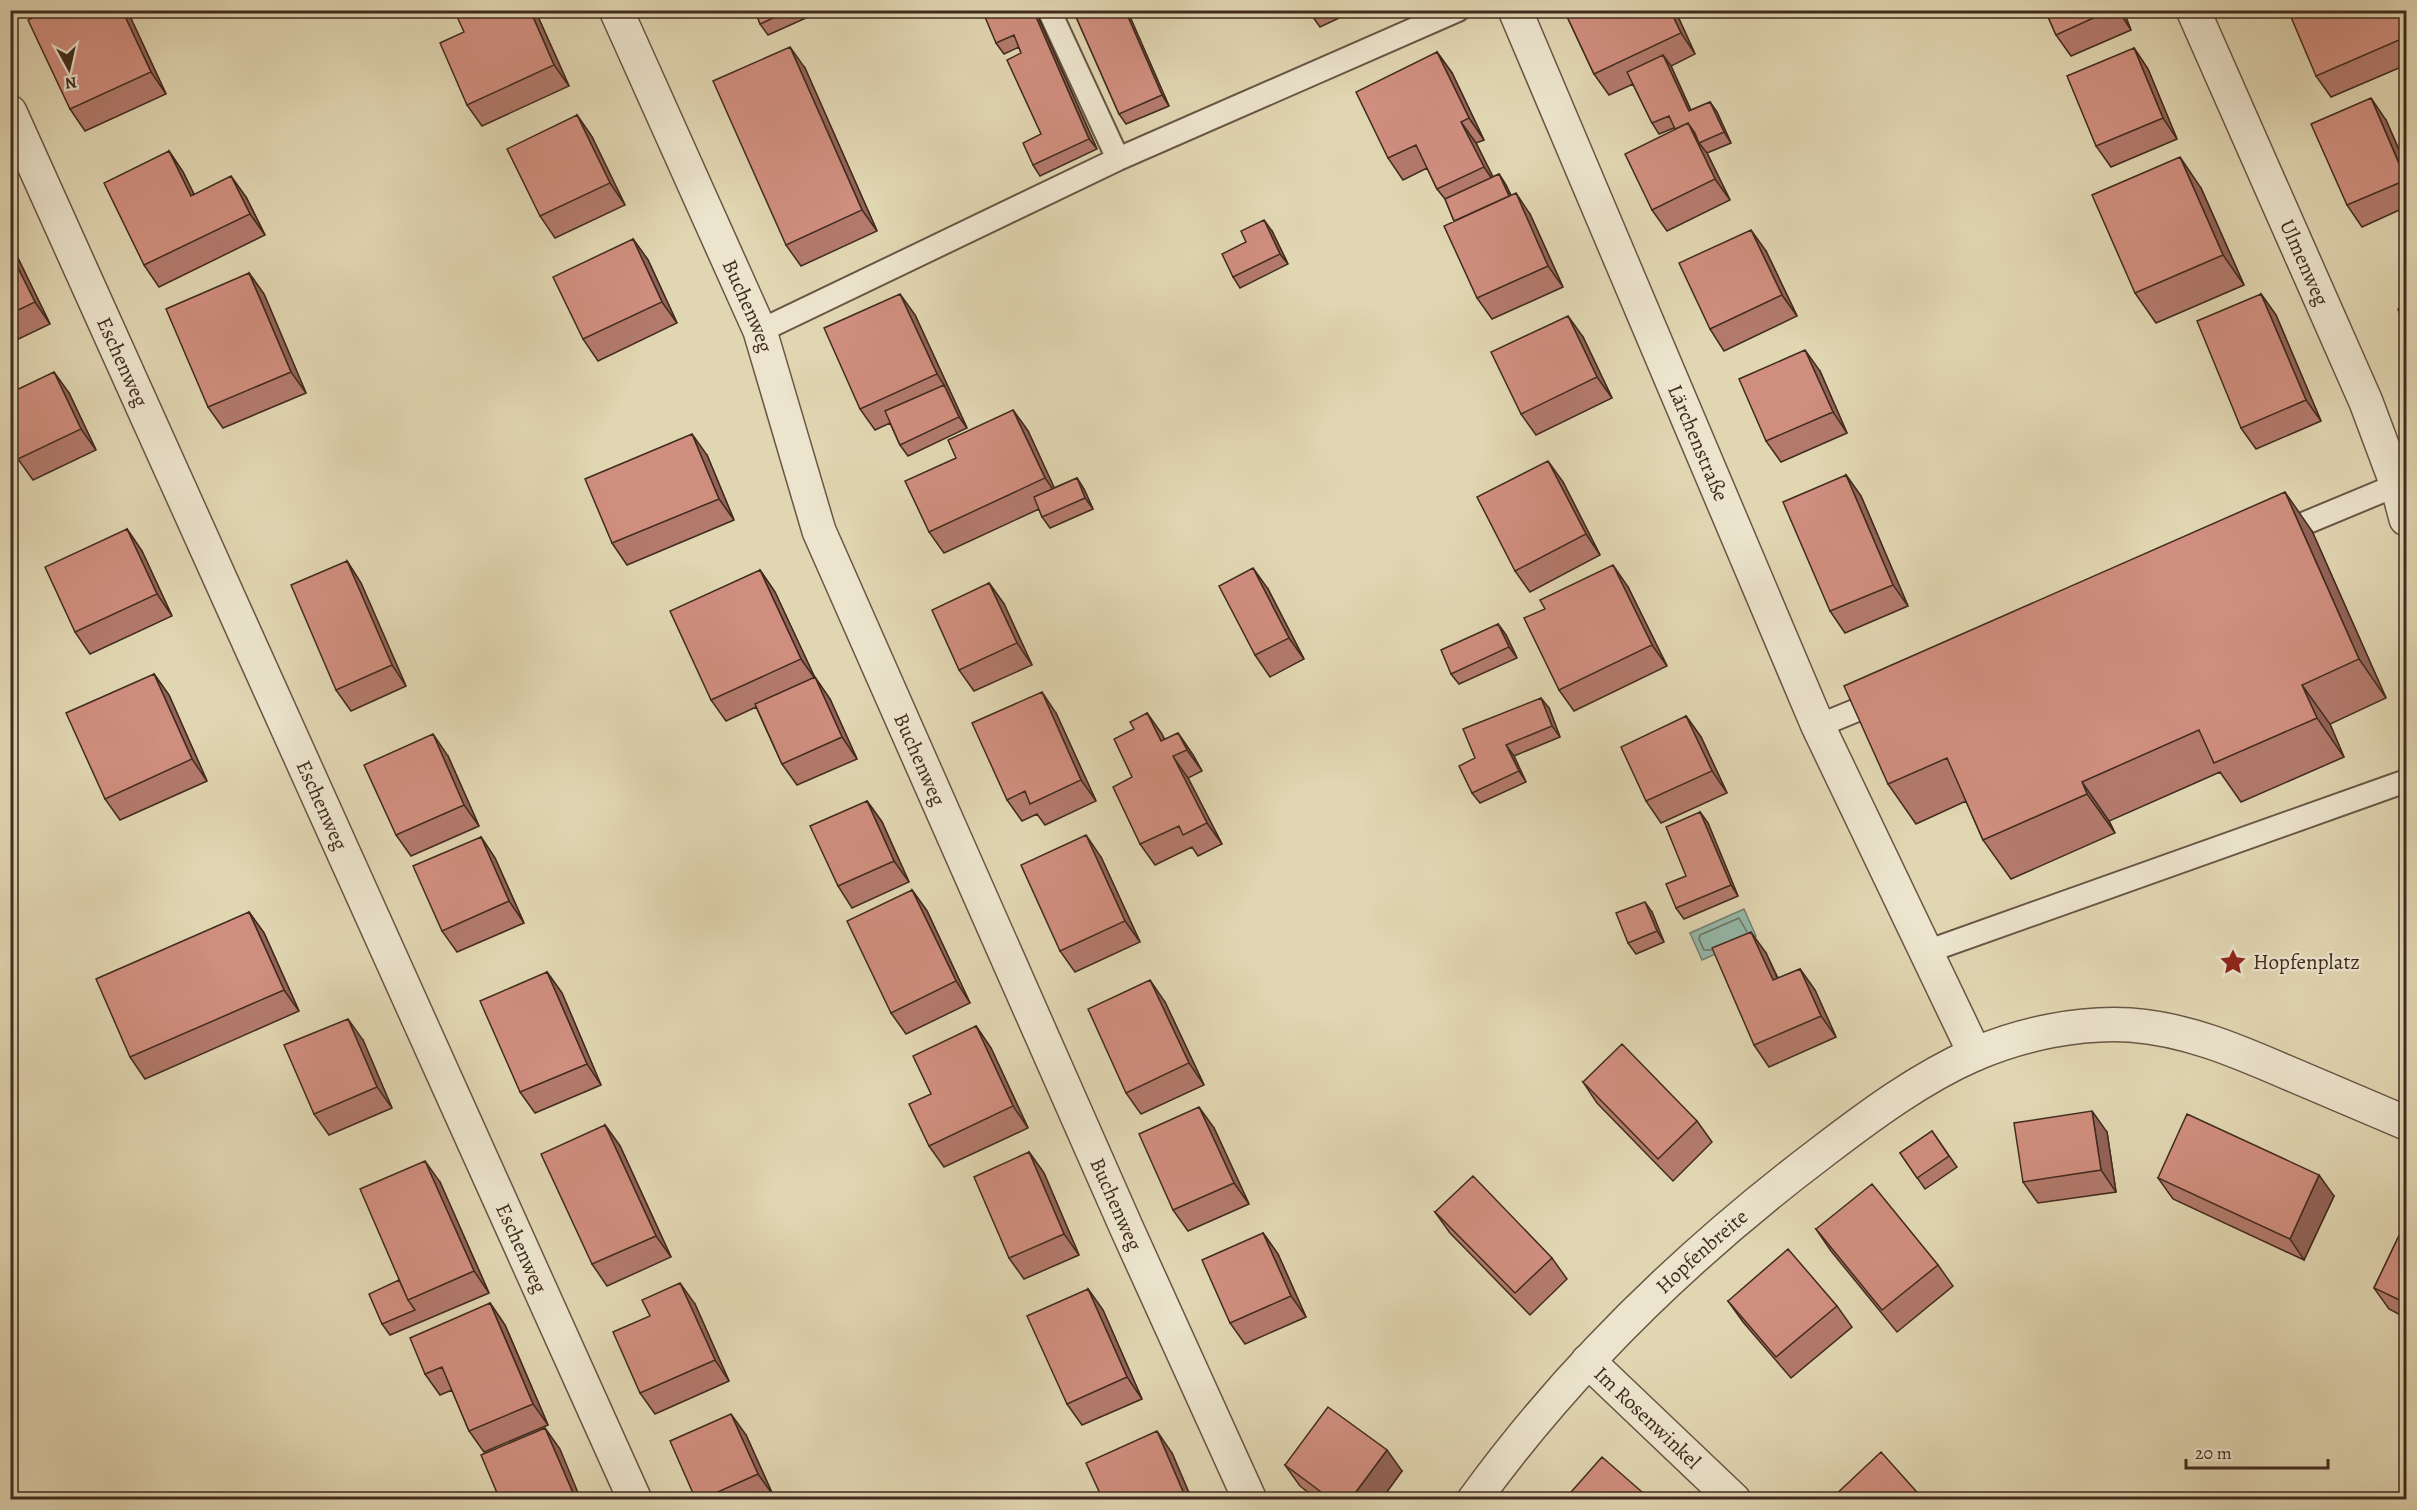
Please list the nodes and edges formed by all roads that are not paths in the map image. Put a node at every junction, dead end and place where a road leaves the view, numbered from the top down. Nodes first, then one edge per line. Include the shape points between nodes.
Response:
1 (616, 10) edge
2 (1049, 10) edge
3 (1458, 10) edge
4 (1515, 10) edge
5 (2193, 10) edge
6 (10, 112) edge
7 (1118, 159) junction
8 (760, 331) junction
9 (2397, 485) junction
10 (2406, 519) edge
11 (2255, 544) edge
12 (1906, 690) edge
13 (1818, 726) junction
14 (2406, 781) edge
15 (1926, 952) junction
16 (1975, 1054) junction
17 (2406, 1123) edge
18 (1588, 1361) junction
19 (636, 1500) edge
20 (1250, 1500) edge
21 (1474, 1500) edge
22 (1734, 1500) edge

1 - 8 street, Buchenweg
2 - 7 lane
3 - 7 lane
4 - 13 street, Lärchenstraße
5 - 9 street, Ulmenweg via 2366,402
6 - 19 street, Eschenweg
7 - 8 lane
8 - 20 street, Buchenweg via 819,531
9 - 10 street, Ulmenweg
9 - 11 lane
12 - 13 lane
13 - 15 street, Lärchenstraße
14 - 15 lane
15 - 16 street
16 - 17 street via 2064,1029 2155,1027 2219,1044
16 - 18 street, Hopfenbreite via 1877,1112 1780,1184 1681,1268
18 - 21 street, Hopfenbreite via 1532,1423
18 - 22 street, Im Rosenwinkel

